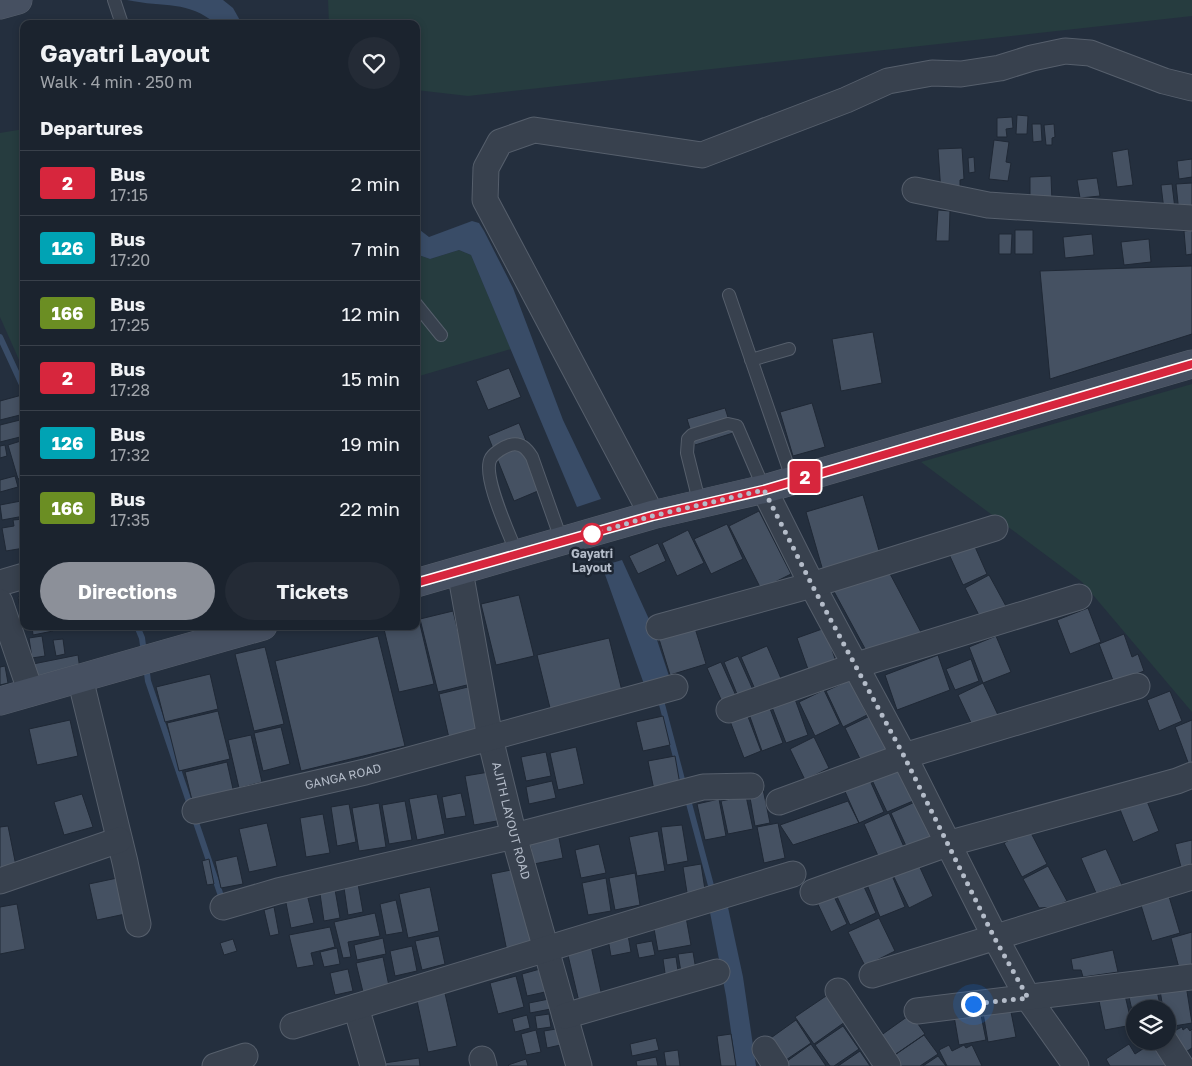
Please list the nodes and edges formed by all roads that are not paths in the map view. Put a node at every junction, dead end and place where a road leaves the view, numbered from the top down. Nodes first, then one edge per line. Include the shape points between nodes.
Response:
1 (18, 0) edge
2 (114, 0) edge
3 (0, 5) edge
4 (121, 20) edge
5 (1192, 88) edge
6 (915, 190) dead end
7 (1192, 218) edge
8 (729, 295) dead end
9 (420, 309) edge
10 (441, 335) dead end
11 (789, 349) dead end
12 (751, 360) junction
13 (1192, 364) edge
14 (793, 481) junction
15 (764, 490) junction
16 (700, 504) junction
17 (652, 516) junction
18 (995, 528) dead end
19 (562, 542) junction
20 (517, 554) junction
21 (460, 571) junction
22 (20, 577) edge
23 (420, 582) edge
24 (0, 583) edge
25 (812, 585) junction
26 (1079, 597) dead end
27 (0, 602) edge
28 (659, 627) dead end
29 (249, 630) edge
30 (857, 665) junction
31 (80, 678) junction
32 (1137, 686) dead end
33 (675, 687) dead end
34 (31, 692) junction
35 (0, 701) edge
36 (729, 710) dead end
37 (490, 738) junction
38 (904, 756) junction
39 (1192, 775) edge
40 (751, 786) dead end
41 (779, 802) dead end
42 (195, 811) dead end
43 (514, 836) junction
44 (120, 840) junction
45 (947, 844) junction
46 (793, 874) dead end
47 (1192, 878) edge
48 (0, 881) edge
49 (813, 892) dead end
50 (223, 907) dead end
51 (138, 924) dead end
52 (994, 937) junction
53 (548, 949) junction
54 (717, 972) dead end
55 (872, 975) dead end
56 (1192, 978) edge
57 (838, 991) dead end
58 (1028, 998) junction
59 (356, 1007) junction
60 (917, 1011) dead end
61 (565, 1016) junction
62 (293, 1026) dead end
63 (1171, 1050) edge
64 (245, 1056) dead end
65 (215, 1066) edge
66 (373, 1066) edge
67 (579, 1066) edge
68 (888, 1066) edge
69 (1076, 1066) edge
70 (1181, 1066) edge

1 - 3 main road
2 - 4 lane
5 - 17 street via 1090,53 1065,51 1000,68 961,74 932,73 888,81 702,155 534,130 500,142 486,168 485,200
6 - 7 street via 988,205
8 - 12 lane
9 - 10 lane
11 - 12 lane
12 - 14 lane
13 - 14 main road
14 - 15 main road
15 - 16 main road
15 - 16 lane via 737,426 728,424 688,439 687,453
15 - 25 street
16 - 17 main road
17 - 19 main road
18 - 25 street
19 - 20 main road
19 - 20 lane via 532,457 523,446 513,445 491,457 488,474
20 - 21 main road
21 - 23 main road
21 - 37 street, AJITH LAYOUT ROAD
22 - 24 street
25 - 28 street
25 - 30 street
26 - 30 street
27 - 34 street
29 - 31 main road
30 - 36 street
30 - 38 street
31 - 34 main road
31 - 44 street
32 - 38 street
33 - 37 street, GANGA ROAD
34 - 35 main road
37 - 42 street, GANGA ROAD via 365,772
37 - 43 street, AJITH LAYOUT ROAD
38 - 41 street
38 - 45 street
39 - 45 street
40 - 43 street via 692,790
43 - 50 street via 278,891
43 - 53 street, AJITH LAYOUT ROAD
44 - 48 street
44 - 51 street
45 - 49 street
45 - 52 street
46 - 53 street
47 - 52 street
52 - 55 street
52 - 58 street
53 - 59 street
53 - 61 street, AJITH LAYOUT ROAD
54 - 61 street
56 - 58 street
57 - 68 street
58 - 60 street
58 - 69 street
59 - 62 street
59 - 66 street
61 - 67 street, AJITH LAYOUT ROAD
63 - 70 street
64 - 65 street

